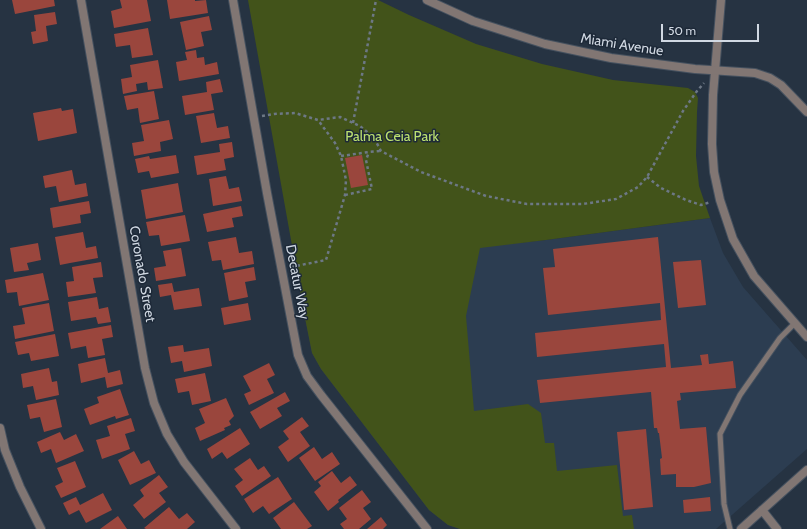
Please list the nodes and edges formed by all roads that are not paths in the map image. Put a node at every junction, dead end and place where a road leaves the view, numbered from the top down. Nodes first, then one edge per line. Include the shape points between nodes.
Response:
1 (81, 0) edge
2 (233, 0) edge
3 (426, 0) edge
4 (721, 0) edge
5 (715, 70) junction
6 (807, 112) edge
7 (795, 323) junction
8 (807, 337) edge
9 (0, 428) edge
10 (3, 451) edge
11 (807, 470) edge
12 (762, 510) junction
13 (41, 529) edge
14 (236, 529) edge
15 (427, 529) edge
16 (730, 529) edge
17 (740, 529) edge
18 (777, 529) edge

1 - 14 street, Coronado Street via 145,368 154,403 167,434 184,462
2 - 15 street, Decatur Way via 298,355 307,376
3 - 5 street, Miami Avenue via 473,21 545,44 611,58
4 - 5 street
5 - 6 street, Miami Avenue via 755,73 770,78 781,85
5 - 7 street via 712,144 720,200 733,239 754,276
7 - 8 street
7 - 16 lane via 780,338 740,395 720,434 724,504
9 - 10 street
10 - 13 street
11 - 12 street
12 - 17 street
12 - 18 street

